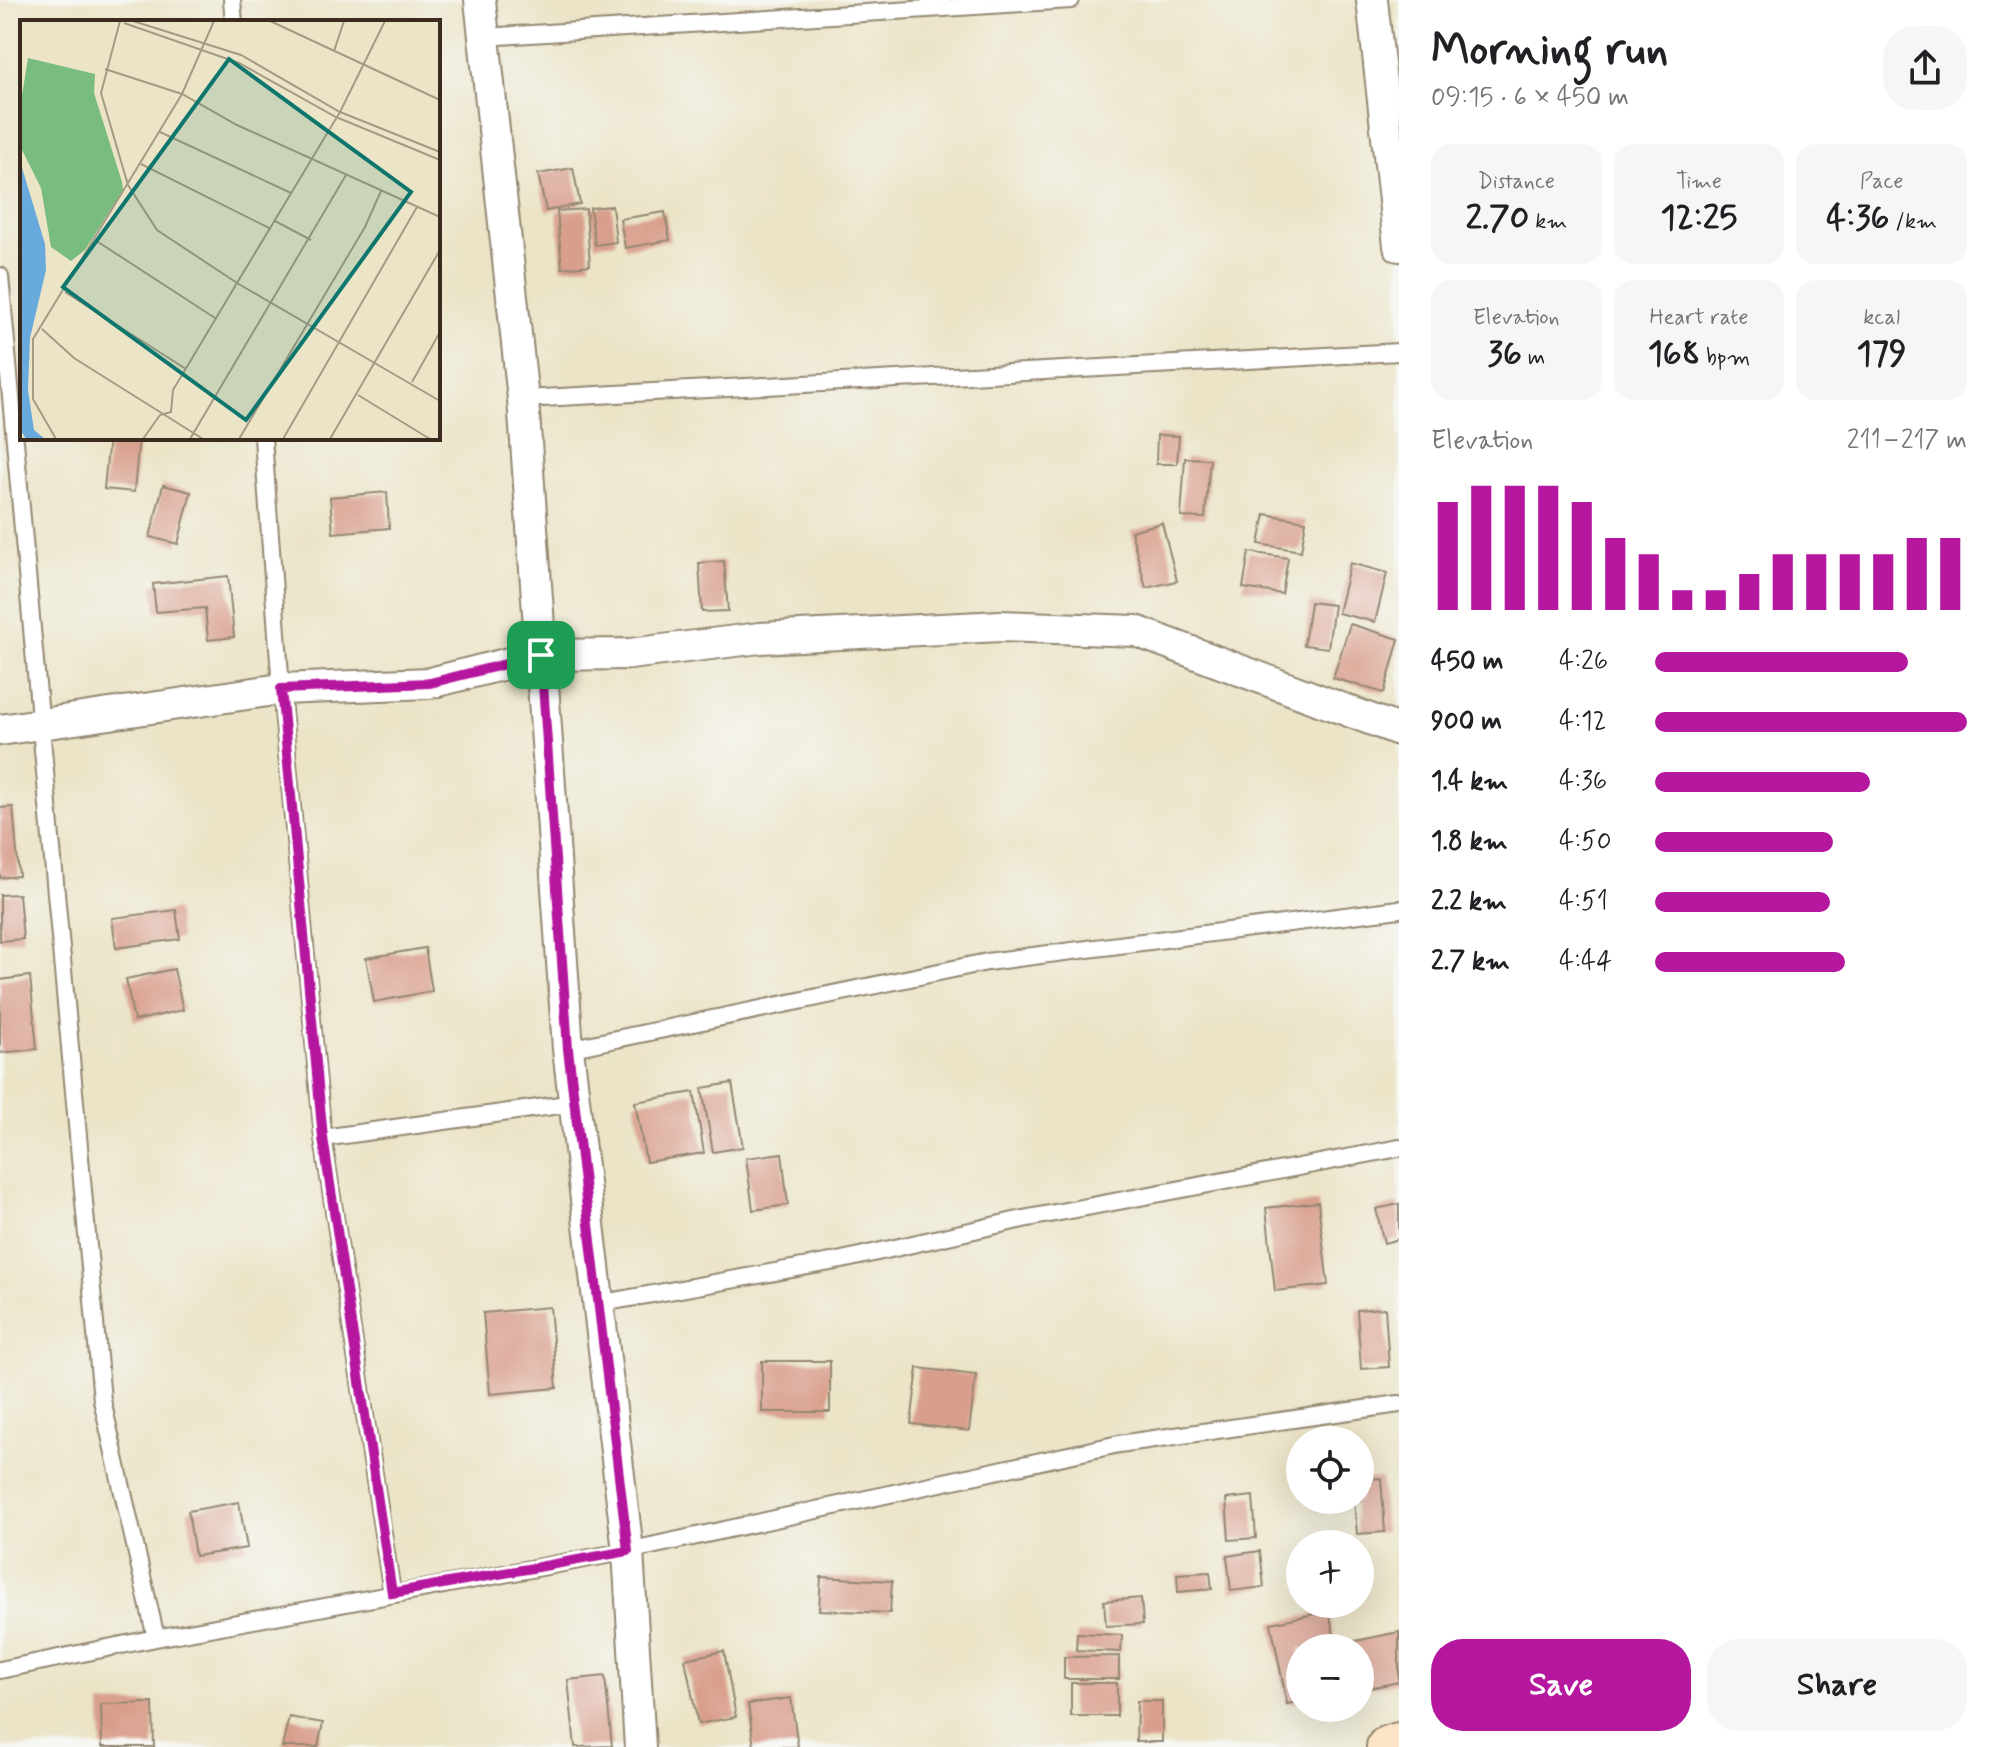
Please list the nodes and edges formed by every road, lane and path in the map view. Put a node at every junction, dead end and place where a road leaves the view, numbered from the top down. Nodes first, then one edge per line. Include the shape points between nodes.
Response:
1 (232, 0) edge
2 (480, 0) edge
3 (1071, 0) edge
4 (1372, 0) edge
5 (234, 20) edge
6 (483, 37) junction
7 (1399, 246) edge
8 (0, 276) edge
9 (1399, 352) edge
10 (523, 399) junction
11 (263, 440) edge
12 (541, 655) junction
13 (281, 689) junction
14 (40, 726) junction
15 (0, 730) edge
16 (1399, 730) edge
17 (1399, 909) edge
18 (568, 1049) junction
19 (574, 1103) junction
20 (323, 1138) junction
21 (1399, 1148) edge
22 (597, 1304) junction
23 (1399, 1404) edge
24 (628, 1551) junction
25 (392, 1593) junction
26 (156, 1638) junction
27 (0, 1670) edge
28 (1399, 1744) edge
29 (640, 1747) edge
30 (1388, 1747) edge

1 - 5 lane
2 - 6 street
3 - 6 lane
4 - 7 street
6 - 10 street
8 - 14 lane
9 - 10 lane
10 - 12 street
11 - 13 lane
12 - 13 street via 430,683
12 - 16 street via 630,654 760,638 1001,626 1136,631
12 - 18 street
13 - 14 street
13 - 20 lane
14 - 15 street
14 - 26 lane via 102,1400
17 - 18 lane via 987,962
18 - 19 street
19 - 20 lane
19 - 22 street
20 - 25 lane
21 - 22 lane
22 - 24 street
23 - 24 lane via 1119,1444
24 - 25 lane
24 - 29 street
25 - 26 lane
26 - 27 lane
28 - 30 main road

